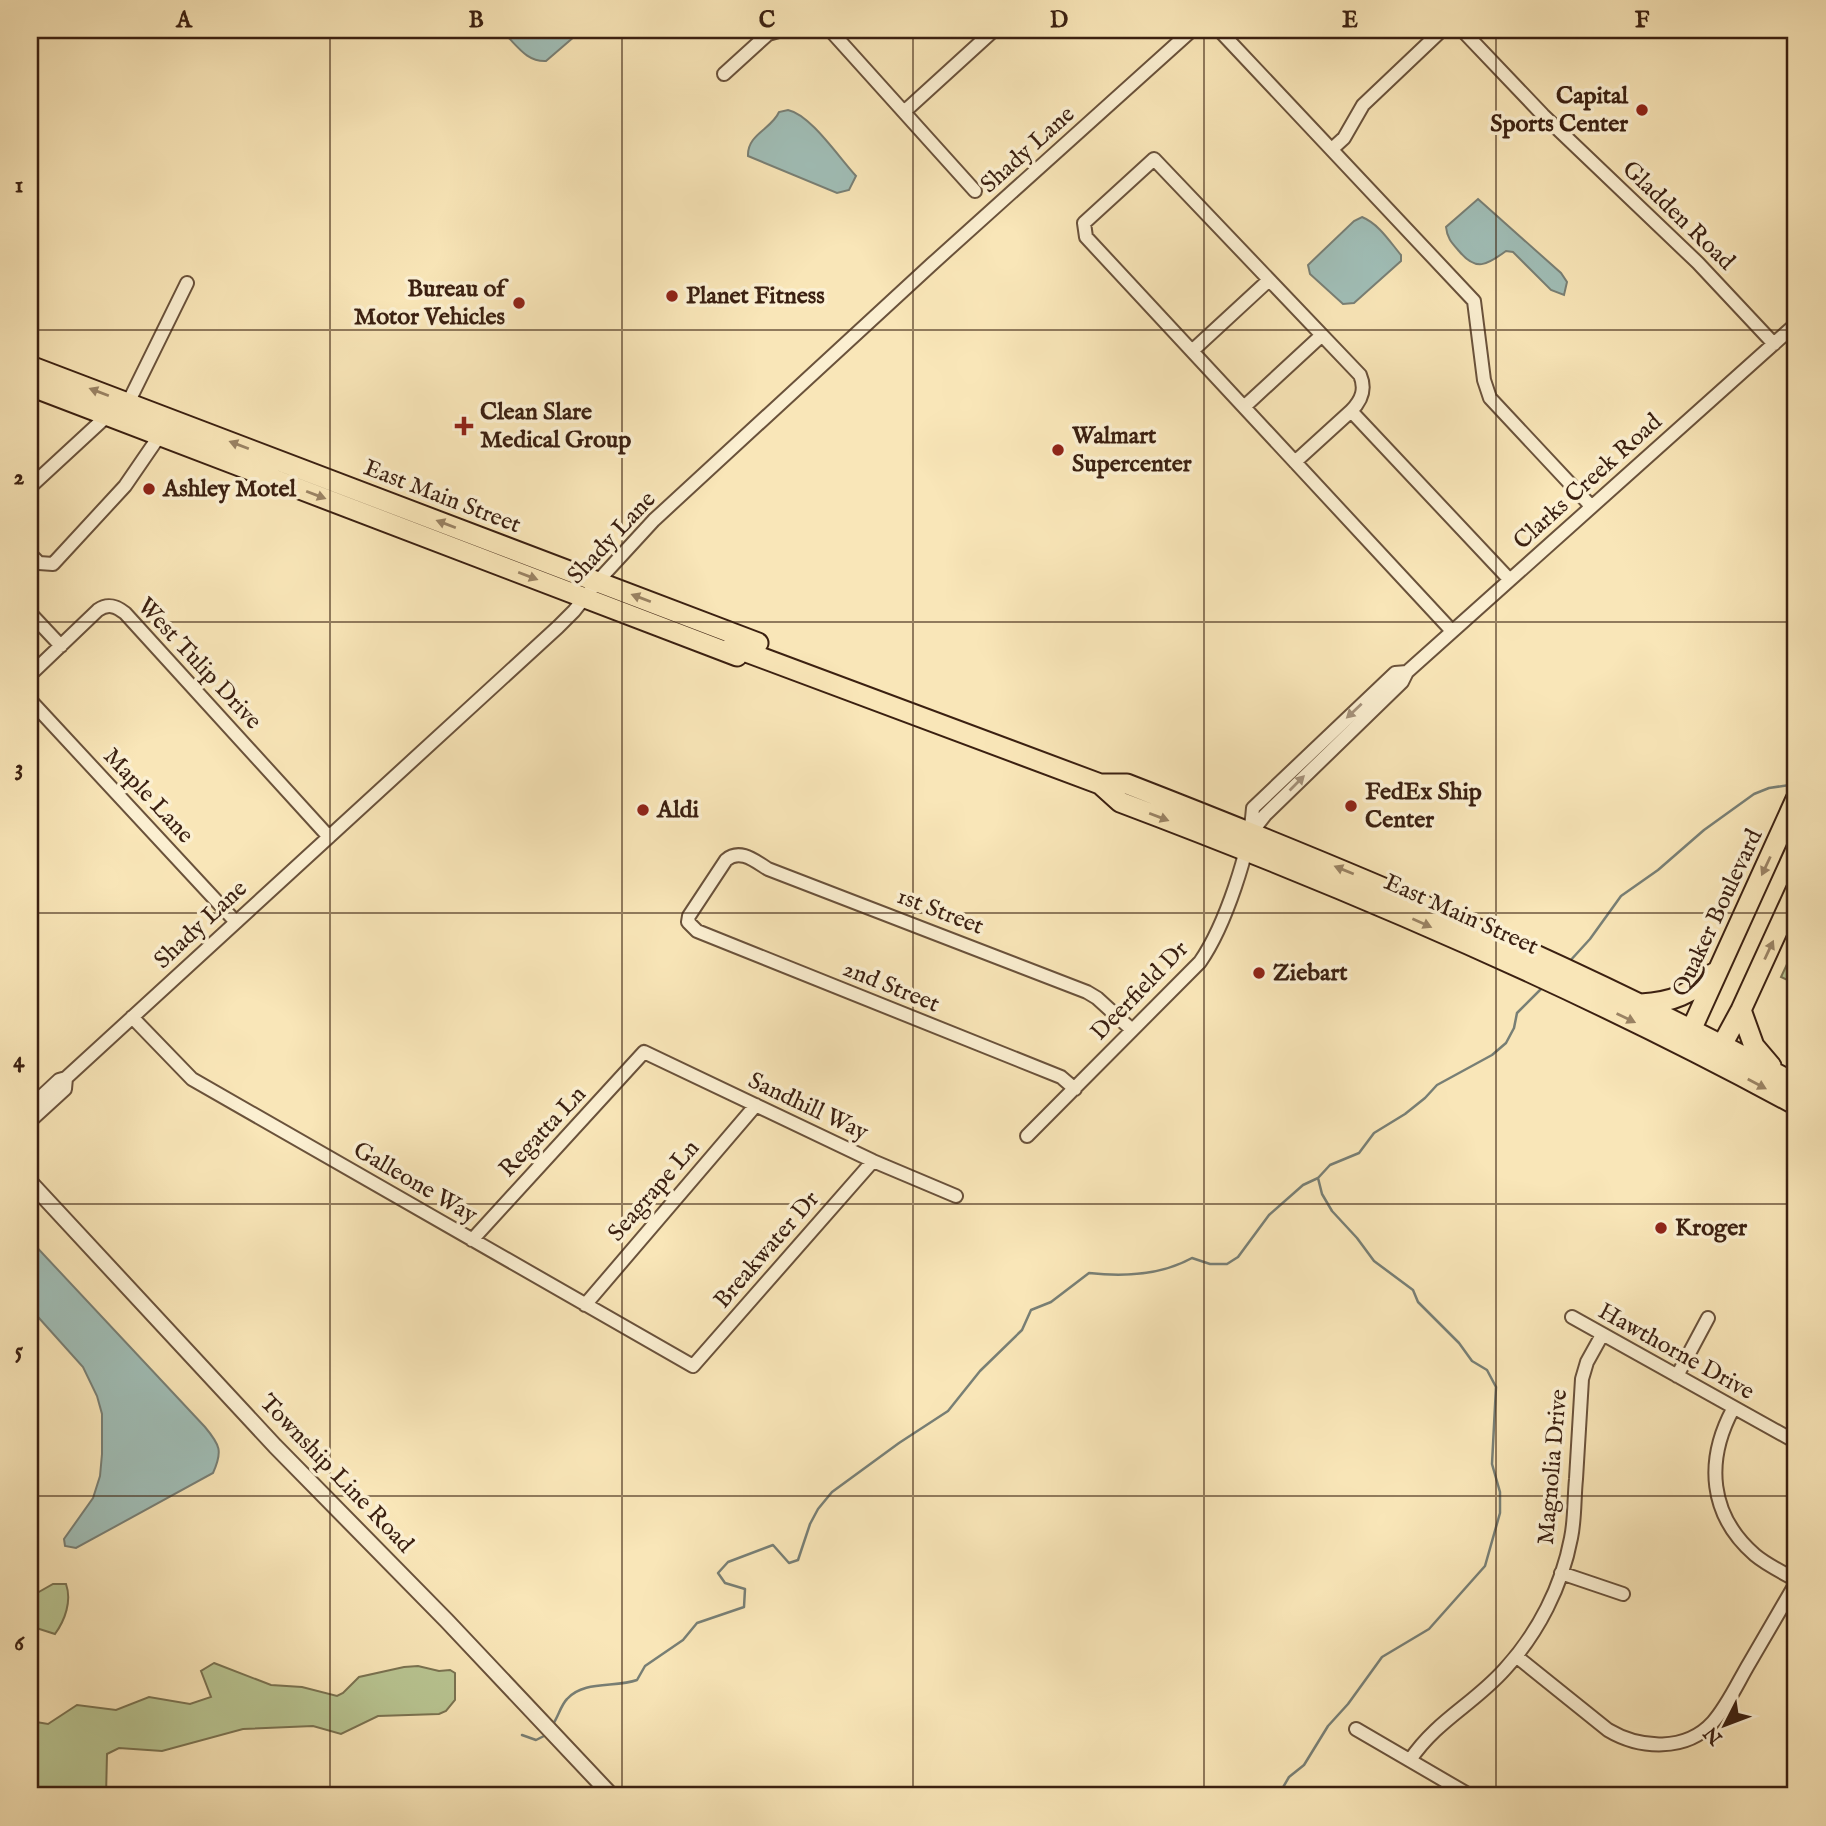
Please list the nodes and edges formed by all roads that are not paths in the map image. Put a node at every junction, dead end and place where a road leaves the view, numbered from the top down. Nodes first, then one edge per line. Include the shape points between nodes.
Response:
1 (782, 30) edge
2 (830, 30) edge
3 (993, 30) edge
4 (1192, 30) edge
5 (1219, 30) edge
6 (1442, 30) edge
7 (1462, 30) edge
8 (724, 74) dead end
9 (904, 113) junction
10 (1332, 149) junction
11 (975, 191) dead end
12 (1269, 280) junction
13 (187, 283) dead end
14 (1796, 324) edge
15 (1322, 335) junction
16 (1774, 344) junction
17 (1192, 351) junction
18 (30, 366) edge
19 (30, 386) edge
20 (128, 403) junction
21 (1244, 407) junction
22 (1351, 411) junction
23 (108, 415) junction
24 (160, 435) junction
25 (1295, 462) junction
26 (30, 487) edge
27 (1591, 506) junction
28 (30, 554) edge
29 (1509, 579) junction
30 (591, 590) junction
31 (30, 613) edge
32 (1452, 631) junction
33 (61, 646) junction
34 (30, 675) edge
35 (831, 682) junction
36 (30, 700) edge
37 (1795, 802) edge
38 (329, 837) junction
39 (1249, 841) junction
40 (1796, 890) edge
41 (236, 921) junction
42 (691, 927) joint
43 (1718, 970) junction
44 (1574, 982) junction
45 (1640, 1004) junction
46 (1741, 1010) junction
47 (132, 1017) junction
48 (1131, 1029) junction
49 (1688, 1038) junction
50 (644, 1052) joint
51 (1720, 1054) junction
52 (66, 1078) junction
53 (1787, 1079) edge
54 (1075, 1089) junction
55 (756, 1105) junction
56 (1796, 1105) edge
57 (30, 1107) edge
58 (30, 1121) edge
59 (1027, 1136) dead end
60 (873, 1161) junction
61 (30, 1182) edge
62 (956, 1196) dead end
63 (472, 1240) junction
64 (585, 1305) junction
65 (1572, 1317) dead end
66 (1708, 1318) dead end
67 (1602, 1335) junction
68 (692, 1366) joint
69 (1677, 1376) junction
70 (1733, 1409) junction
71 (1796, 1442) edge
72 (1561, 1573) junction
73 (1796, 1582) edge
74 (1623, 1594) dead end
75 (1516, 1656) junction
76 (1356, 1729) dead end
77 (1410, 1760) junction
78 (612, 1796) edge
79 (1471, 1796) edge

1 - 8 street via 768,34
2 - 9 street
3 - 9 street
4 - 30 street, Shady Lane via 654,520
5 - 10 street
6 - 10 street via 1363,105
7 - 16 street, Gladden Road
9 - 11 street
10 - 27 street via 1474,301 1490,397
12 - 15 street
12 - 17 street
12 - 17 street via 1154,159 1084,222 1086,237
13 - 20 street
14 - 16 street, Clarks Creek Road
15 - 21 street
15 - 22 street via 1364,384 1359,403
16 - 27 street, Clarks Creek Road
17 - 21 street
20 -> 18 main road, East Main Street
19 - 23 main road, East Main Street
30 -> 20 main road, East Main Street
21 - 25 street
22 - 25 street
22 - 29 street
23 - 24 main road, East Main Street
23 - 26 street
24 - 28 street via 125,486 53,564 39,563
24 -> 30 main road, East Main Street
25 - 32 street
27 - 29 street, Clarks Creek Road
29 - 32 street, Clarks Creek Road
30 - 35 main road, East Main Street via 725,651 733,647
35 -> 30 main road, East Main Street via 823,669
30 - 38 street, Shady Lane via 558,627
31 - 33 street
32 - 39 street, Clarks Creek Road via 1265,815
33 - 34 street
33 - 38 street, West Tulip Drive via 98,610 118,608
35 - 39 main road, East Main Street via 1100,784 1119,802
36 - 41 street, Maple Lane
37 -> 43 main road, Quaker Boulevard
38 - 41 street, Shady Lane
39 -> 44 main road, East Main Street via 1528,972
44 -> 39 main road, East Main Street via 1541,956 1358,876
39 - 48 street, Deerfield Dr via 1207,952
46 -> 40 main road
41 - 47 street, Shady Lane
42 - 48 street, 1st Street via 689,916 726,860 738,854 1087,992
42 - 54 street, 2nd Street via 1061,1077
43 - 45 main road via 1687,994
43 - 49 main road, Quaker Boulevard
44 - 45 main road, East Main Street
44 -> 49 main road, East Main Street
45 - 49 main road, East Main Street
46 - 51 main road
46 - 53 main road via 1754,1046
47 - 52 street, Shady Lane
47 - 63 street, Galleone Way via 192,1079
48 - 54 street, Deerfield Dr
49 - 51 main road, East Main Street
50 - 55 street, Sandhill Way
50 - 63 street, Regatta Ln
51 - 53 main road, East Main Street
51 -> 56 main road, East Main Street
52 - 57 street, Shady Lane
52 - 58 street, Shady Lane via 65,1089
54 - 59 street, Deerfield Dr
55 - 60 street, Sandhill Way
55 - 64 street, Seagrape Ln
60 - 62 street, Sandhill Way
60 - 68 street, Breakwater Dr
61 - 78 street, Township Line Road via 275,1446
63 - 64 street, Galleone Way
64 - 68 street, Galleone Way
65 - 67 street, Hawthorne Drive
66 - 69 street
67 - 69 street, Hawthorne Drive
67 - 72 street, Magnolia Drive via 1582,1379 1571,1538
69 - 70 street, Hawthorne Drive
70 - 71 street, Hawthorne Drive
70 - 73 street via 1720,1436 1714,1469 1722,1509 1746,1546
72 - 74 street
72 - 75 street, Magnolia Drive via 1543,1617
73 - 75 street via 1716,1719 1694,1737 1675,1743 1652,1745 1620,1738
75 - 77 street, Magnolia Drive via 1487,1687 1435,1729
76 - 77 street
77 - 79 street

